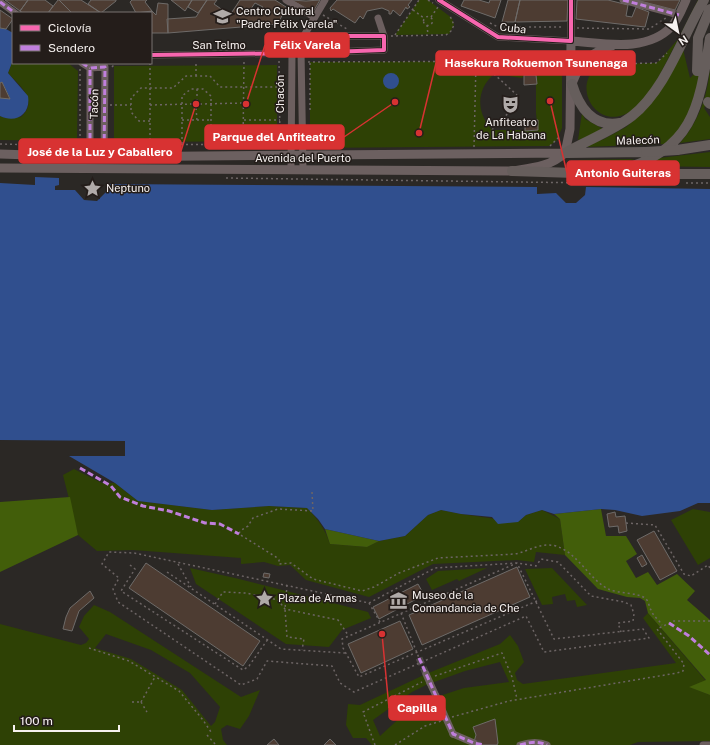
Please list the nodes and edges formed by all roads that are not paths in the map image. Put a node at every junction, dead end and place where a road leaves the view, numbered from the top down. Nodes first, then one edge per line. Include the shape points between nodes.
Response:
1 (286, 0) edge
2 (324, 0) edge
3 (571, 0) edge
4 (623, 0) edge
5 (686, 0) edge
6 (704, 0) edge
7 (0, 2) edge
8 (439, 5) edge
9 (710, 9) edge
10 (14, 12) edge
11 (316, 14) junction
12 (679, 15) junction
13 (378, 18) dead end
14 (710, 32) edge
15 (304, 36) junction
16 (384, 36) junction
17 (710, 40) edge
18 (571, 41) junction
19 (299, 44) junction
20 (627, 44) junction
21 (303, 53) junction
22 (292, 54) junction
23 (152, 55) edge
24 (83, 64) edge
25 (105, 65) edge
26 (90, 68) junction
27 (697, 71) dead end
28 (572, 84) junction
29 (624, 121) junction
30 (710, 145) edge
31 (565, 153) junction
32 (0, 154) edge
33 (291, 156) junction
34 (303, 156) junction
35 (90, 157) junction
36 (104, 157) junction
37 (0, 168) edge
38 (90, 169) junction
39 (105, 169) junction
40 (291, 170) junction
41 (303, 170) junction
42 (512, 170) junction
43 (607, 174) junction
44 (710, 174) edge
45 (426, 674) tunnel mouth
46 (474, 743) dead end
47 (520, 745) edge
48 (547, 745) edge
49 (703, 745) edge
50 (710, 745) edge

1 - 11 street
2 - 11 street
3 - 18 street
4 - 12 street
5 - 12 main road, Cuba
6 - 29 highway via 652,96
7 - 10 street
8 - 18 street, Cuba via 498,37
9 - 27 highway via 698,38
11 - 15 street
12 - 20 main road, Cuba via 672,26 655,39 644,43
13 - 16 street
14 - 17 highway
15 - 16 street
15 - 19 street
16 - 21 street, San Telmo via 384,50
17 - 43 highway via 696,108 681,135 640,165
18 - 20 main road, Cuba
18 - 28 main road
19 - 21 street, Chacón
19 - 22 street
20 - 28 main road via 604,48 592,55 581,65
21 - 22 street, San Telmo
21 - 34 street, Chacón
22 - 23 street, San Telmo
22 - 33 street, Chacón
24 - 26 street
25 - 26 street, Tacón
25 - 36 street, Tacón
26 - 35 street, Tacón
28 - 29 highway via 579,104 591,117 607,123
28 - 31 main road via 570,129
29 - 31 highway
30 - 31 highway, Malecón, bridge via 646,152
31 - 34 main road, Avenida del Puerto
31 - 42 main road via 541,166
32 - 35 main road, Avenida del Puerto
33 - 34 main road, Avenida del Puerto
33 - 36 main road, Avenida del Puerto
33 - 40 street, Chacón
34 - 41 street, Chacón
35 - 36 main road, Avenida del Puerto
35 - 38 main road
36 - 39 main road
37 - 38 main road, Avenida del Puerto
38 - 39 main road, Avenida del Puerto
39 - 40 main road, Avenida del Puerto
40 - 41 main road, Avenida del Puerto
41 - 42 main road, Avenida del Puerto
42 - 43 highway, Avenida del Puerto
43 - 44 highway
45 - 46 street, bridge via 453,734
47 - 48 street via 529,742
49 - 50 street

